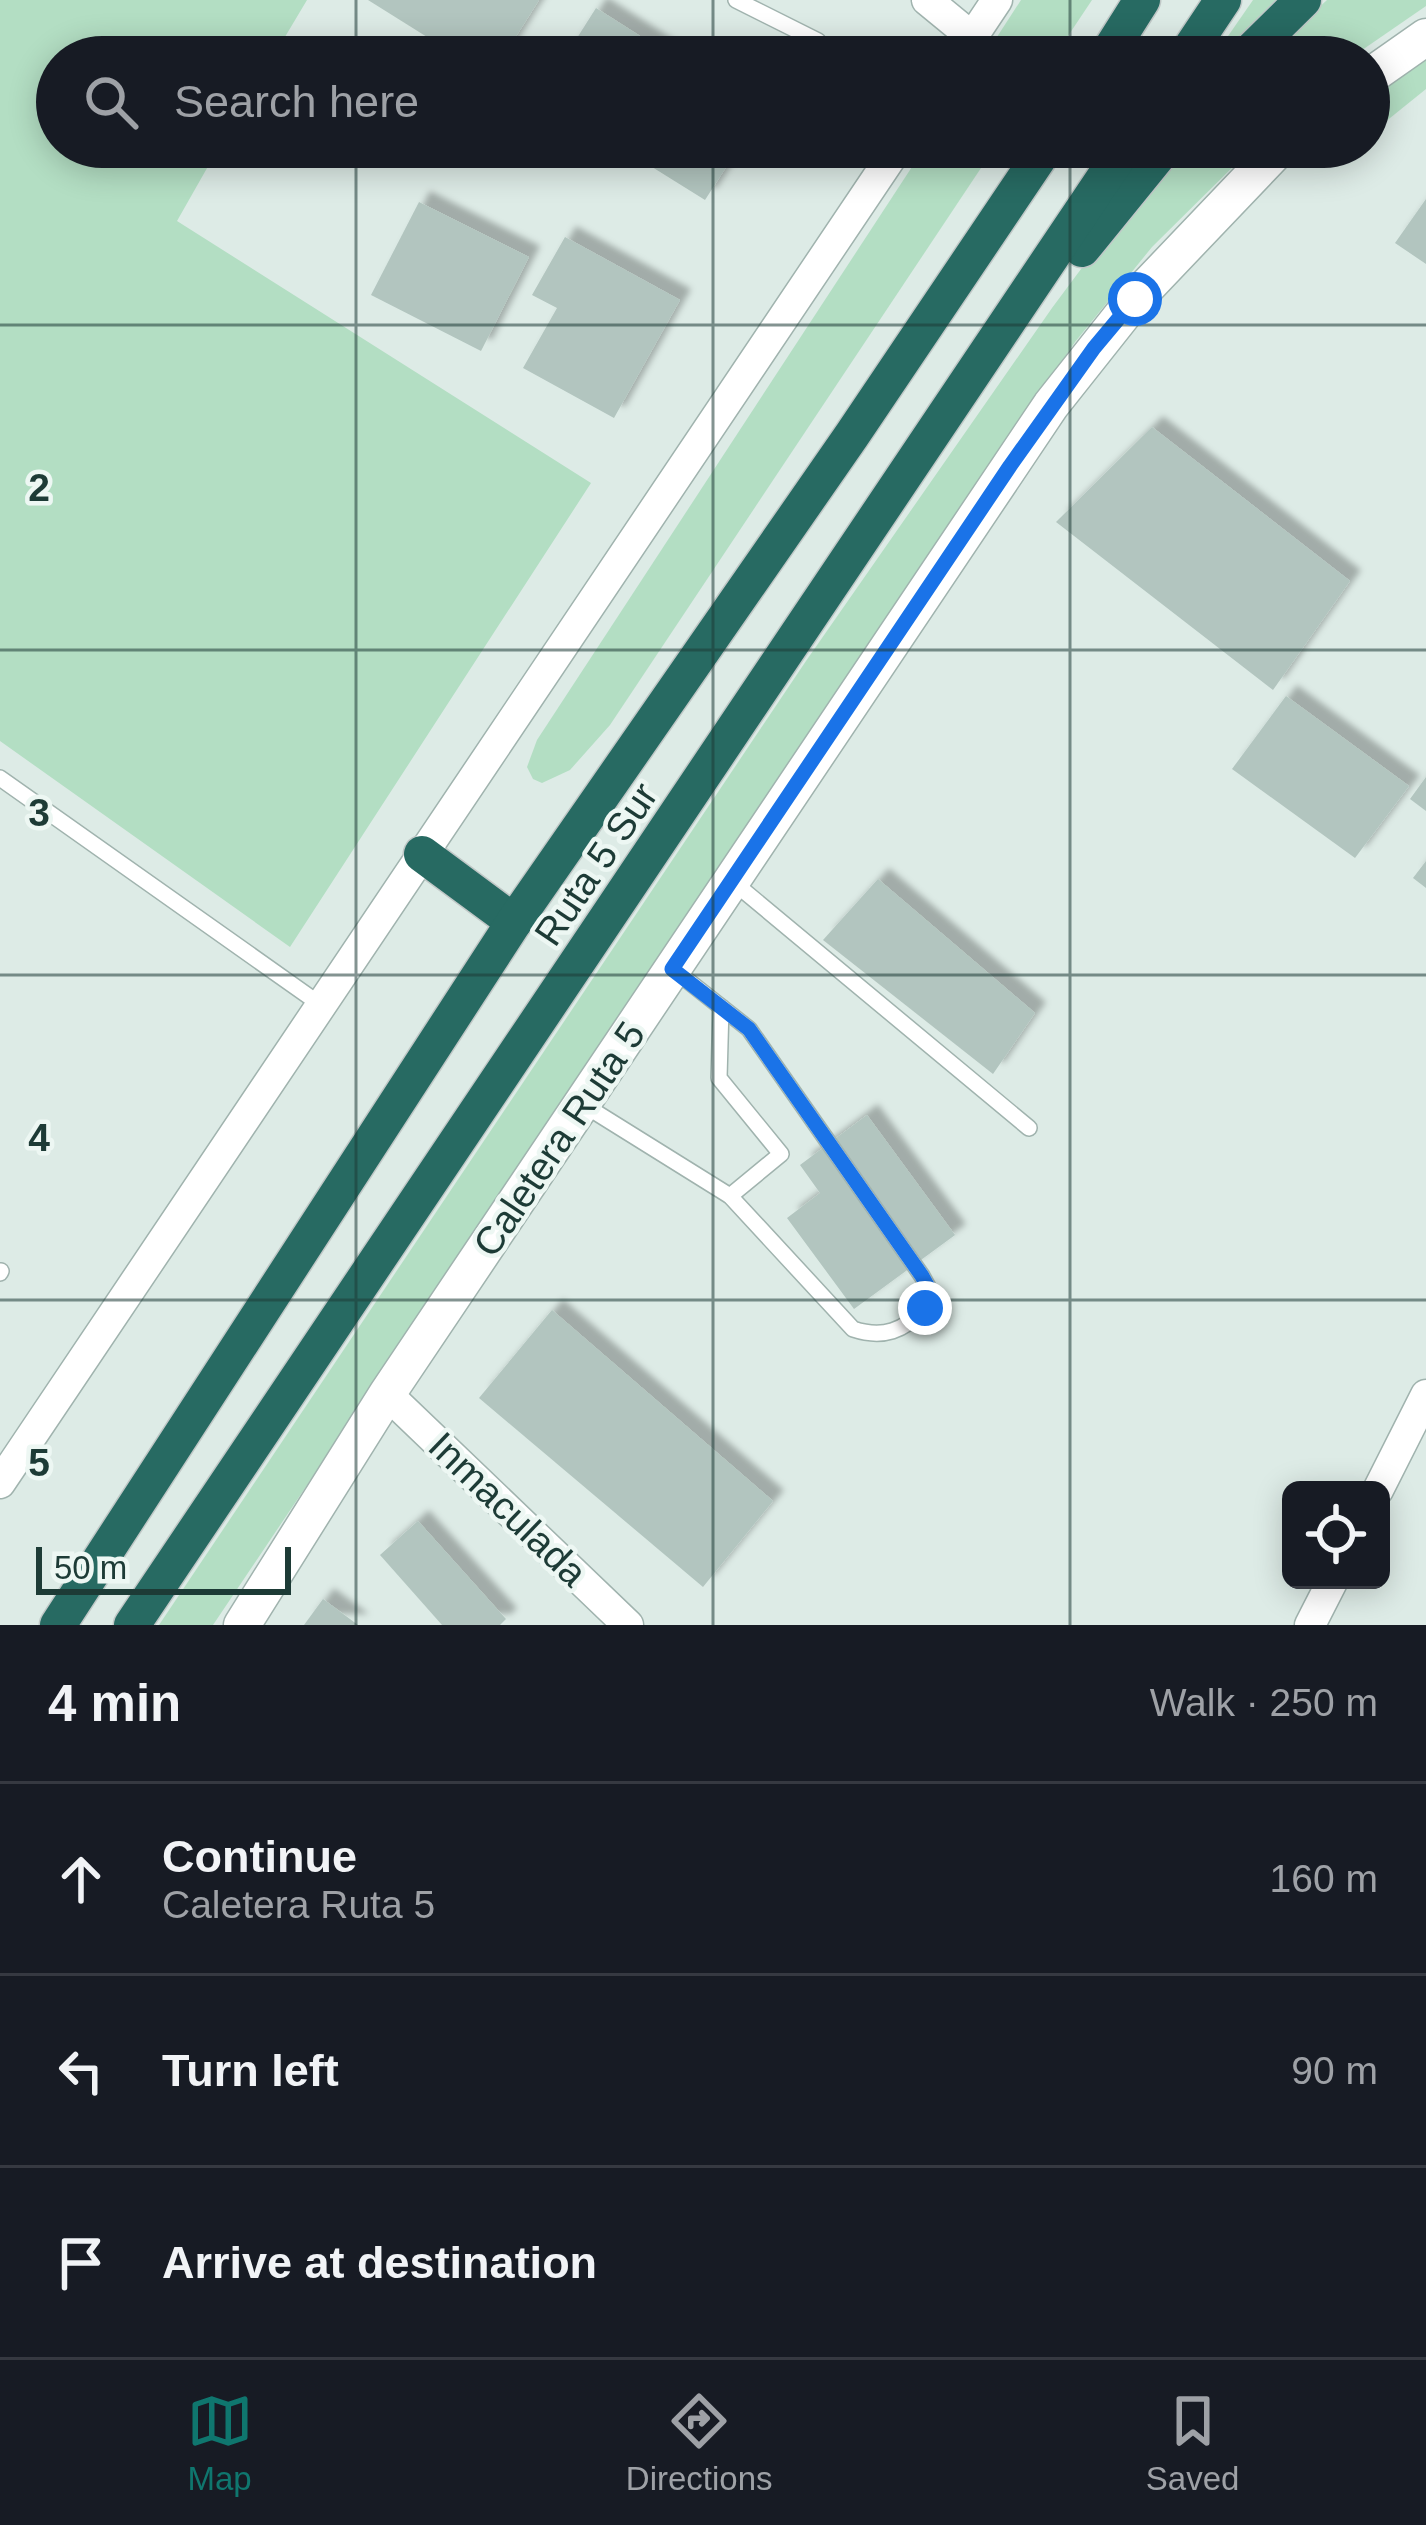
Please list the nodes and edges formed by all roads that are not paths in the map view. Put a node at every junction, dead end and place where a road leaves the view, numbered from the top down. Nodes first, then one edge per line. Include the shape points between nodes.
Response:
1 (736, 0) edge
2 (927, 0) edge
3 (997, 0) edge
4 (1142, 0) edge
5 (1223, 0) edge
6 (1303, 0) edge
7 (808, 36) edge
8 (957, 36) edge
9 (973, 36) edge
10 (1119, 36) edge
11 (1199, 36) edge
12 (1266, 36) edge
13 (1426, 38) edge
14 (1390, 63) edge
15 (884, 168) edge
16 (1032, 168) edge
17 (1111, 168) edge
18 (1148, 168) edge
19 (1259, 168) edge
20 (940, 424) junction
21 (0, 778) edge
22 (422, 854) junction
23 (731, 880) junction
24 (514, 922) junction
25 (672, 969) junction
26 (321, 1005) junction
27 (721, 1007) junction
28 (584, 1105) junction
29 (1029, 1128) dead end
30 (730, 1196) junction
31 (387, 1394) junction
32 (1426, 1395) edge
33 (1383, 1481) edge
34 (0, 1484) edge
35 (1328, 1589) edge
36 (58, 1625) edge
37 (132, 1625) edge
38 (242, 1625) edge
39 (628, 1625) edge
40 (1310, 1625) edge

1 - 7 lane
2 - 8 street
3 - 9 street
4 - 10 highway
5 - 11 highway
6 - 12 highway
13 - 14 street
15 - 22 street
16 - 24 highway, Ruta 5 Sur
17 - 20 highway, Ruta 5 Sur
18 - 20 highway
19 - 23 street, Caletera Ruta 5 via 1080,368
20 - 37 highway, Ruta 5 Sur
21 - 26 lane
22 - 24 highway
22 - 26 street
23 - 25 street, Caletera Ruta 5
23 - 29 lane
24 - 36 highway, Ruta 5 Sur
25 - 27 lane
25 - 28 street, Caletera Ruta 5
26 - 34 street
27 - 30 lane via 719,1078 781,1154
27 - 30 lane via 749,1029 922,1276 925,1308 896,1332 853,1330
28 - 30 lane
28 - 31 street, Caletera Ruta 5
31 - 38 street, Caletera Ruta 5
31 - 39 street, Inmaculada
32 - 33 street
35 - 40 street

